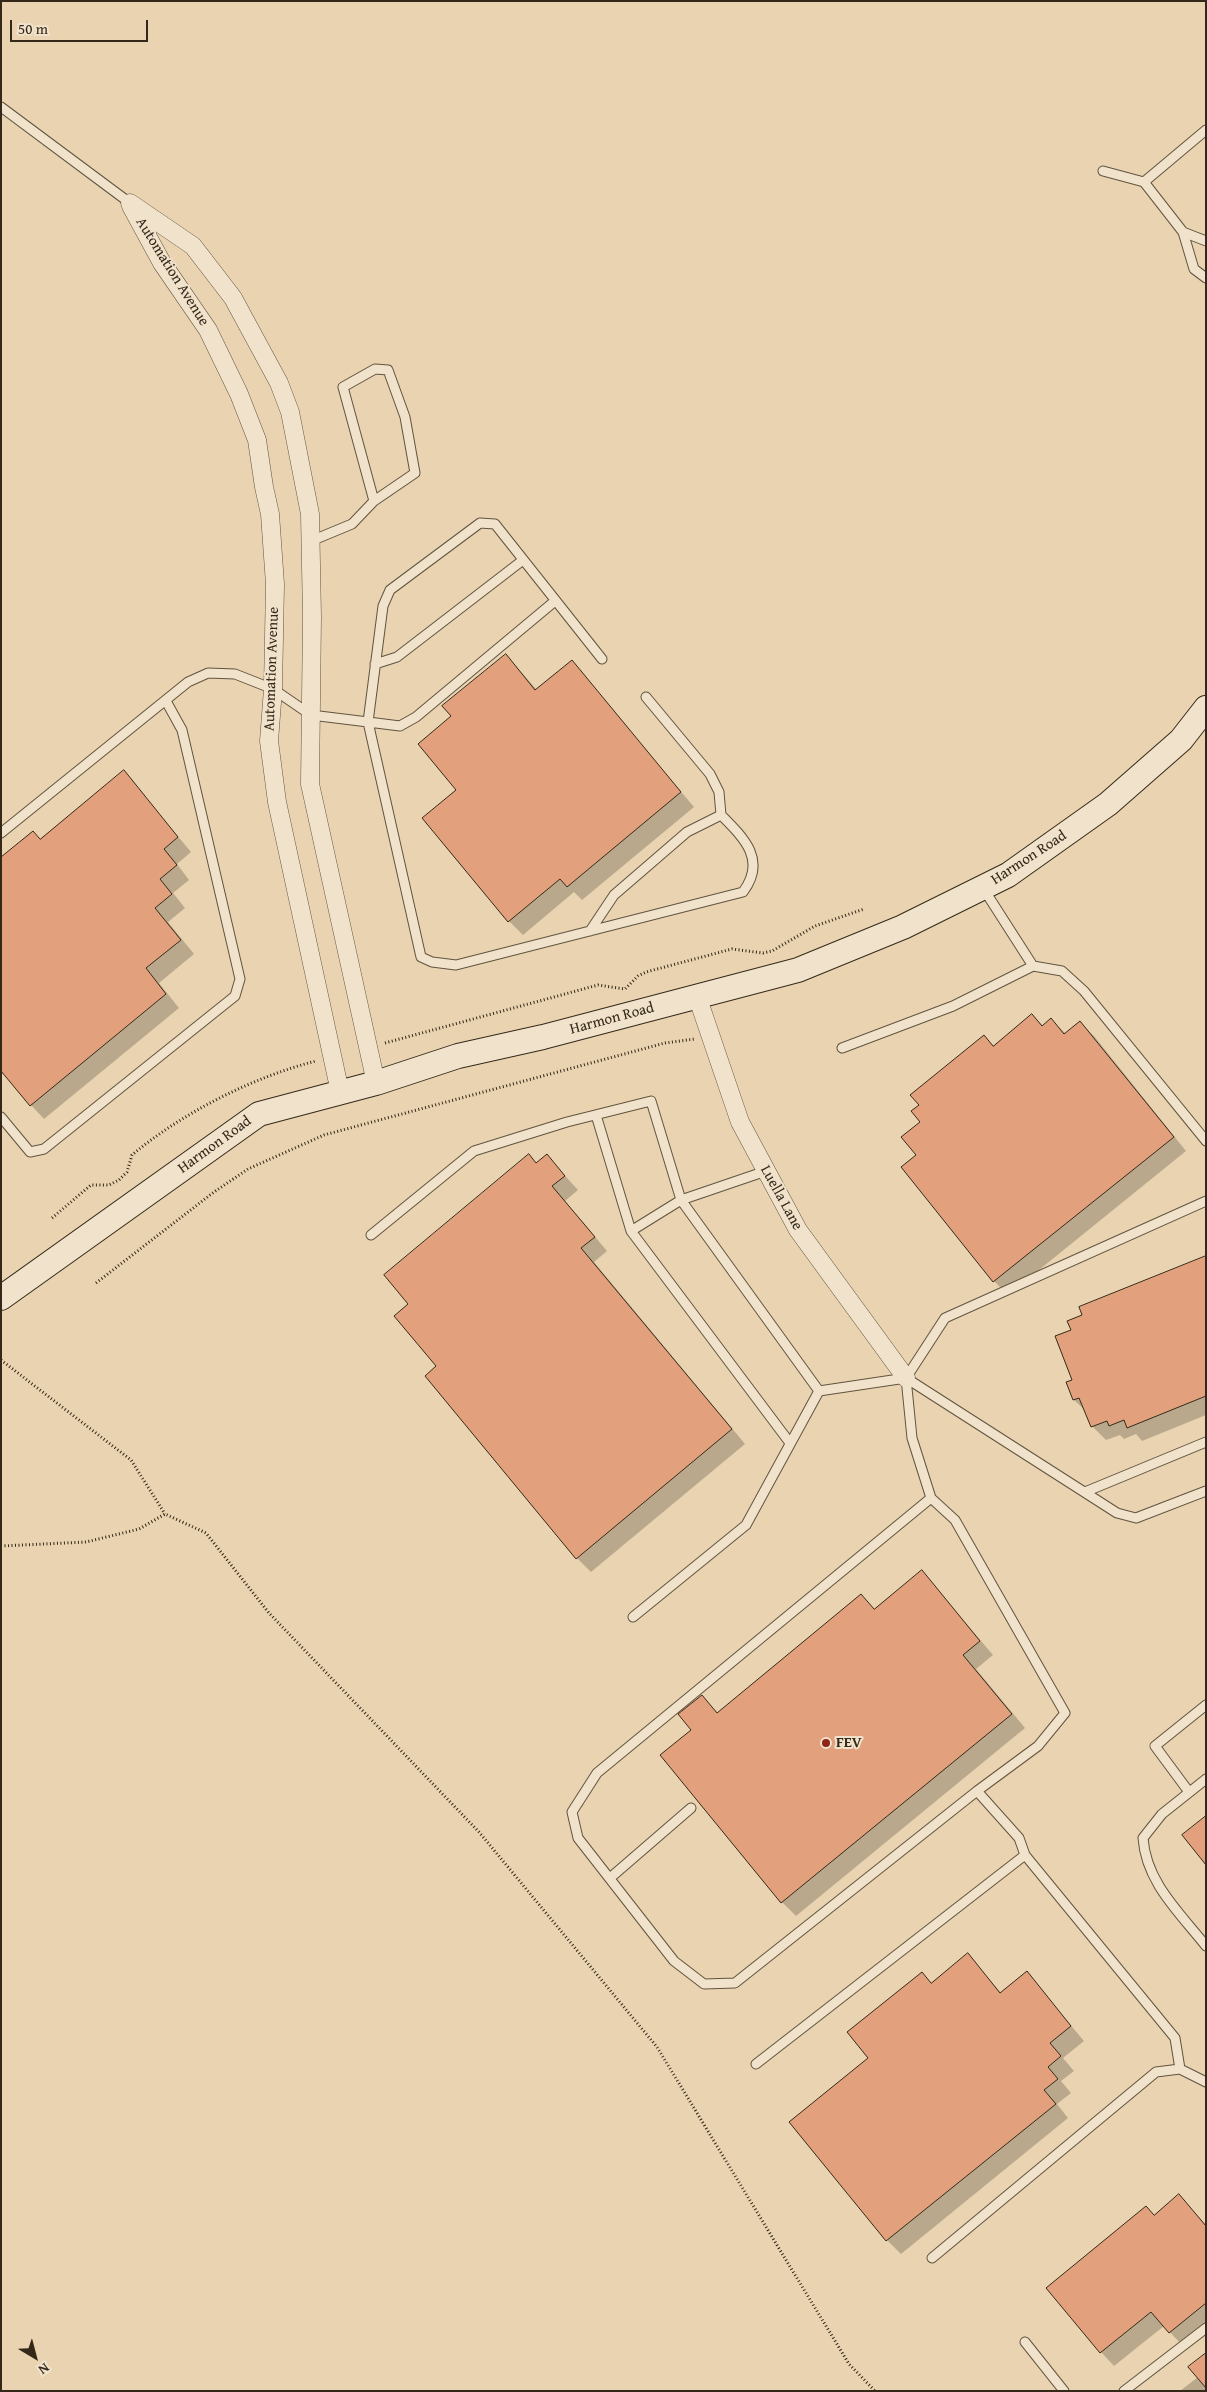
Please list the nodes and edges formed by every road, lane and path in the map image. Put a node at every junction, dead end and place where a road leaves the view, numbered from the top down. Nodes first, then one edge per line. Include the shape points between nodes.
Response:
1 (1, 107) edge
2 (1206, 130) edge
3 (1103, 171) dead end
4 (1144, 182) junction
5 (130, 203) junction
6 (1183, 232) junction
7 (1206, 241) edge
8 (1206, 278) edge
9 (374, 501) junction
10 (311, 541) junction
11 (523, 560) junction
12 (555, 600) junction
13 (602, 659) dead end
14 (375, 664) junction
15 (273, 689) junction
16 (646, 697) dead end
17 (166, 701) junction
18 (1206, 708) edge
19 (311, 716) junction
20 (368, 722) junction
21 (721, 815) junction
22 (1, 833) edge
23 (982, 888) junction
24 (590, 931) junction
25 (1033, 966) junction
26 (697, 996) junction
27 (710, 1034) junction
28 (842, 1048) dead end
29 (376, 1083) junction
30 (340, 1092) junction
31 (596, 1115) junction
32 (1, 1118) edge
33 (1206, 1141) edge
34 (766, 1171) junction
35 (681, 1200) junction
36 (1206, 1201) edge
37 (631, 1231) junction
38 (371, 1235) dead end
39 (96, 1283) dead end
40 (1, 1298) edge
41 (1, 1360) edge
42 (906, 1378) junction
43 (820, 1391) junction
44 (1206, 1442) edge
45 (790, 1443) junction
46 (1206, 1490) edge
47 (1085, 1492) junction
48 (931, 1498) junction
49 (165, 1514) junction
50 (1, 1546) edge
51 (633, 1617) dead end
52 (1206, 1705) edge
53 (1206, 1779) edge
54 (977, 1791) junction
55 (1190, 1792) junction
56 (691, 1808) dead end
57 (1025, 1855) junction
58 (610, 1878) junction
59 (1206, 1946) edge
60 (756, 2064) dead end
61 (1180, 2069) junction
62 (1206, 2082) edge
63 (932, 2258) dead end
64 (1206, 2328) edge
65 (1025, 2342) dead end
66 (875, 2391) edge
67 (1064, 2391) edge
68 (1124, 2391) edge

1 - 5 lane
2 - 4 lane
3 - 4 lane
4 - 6 lane
5 - 10 street, Automation Avenue via 193,246 233,298 279,383 290,412 303,473
5 - 15 street, Automation Avenue via 162,263 208,330 257,440 270,514 275,584
6 - 7 lane
6 - 8 lane via 1194,269
9 - 9 lane via 415,473 405,417 388,370 375,369 343,387
9 - 10 lane via 352,524
10 - 19 street, Automation Avenue
11 - 12 lane
11 - 14 lane via 397,657
11 - 14 lane via 495,524 480,523 390,590 382,606
12 - 13 lane
12 - 20 lane via 416,717 400,726
14 - 20 lane
15 - 17 lane via 235,674 208,673 188,682
15 - 19 lane
15 - 30 street, Automation Avenue via 269,741 277,802
16 - 21 lane via 710,774 719,792
17 - 22 lane
17 - 32 lane via 182,730 189,759 240,979 235,996 44,1149 30,1152
18 - 23 street, Harmon Road via 1181,740 1108,804 1008,875
19 - 20 lane
19 - 29 street, Automation Avenue via 310,784
20 - 24 lane via 421,956 432,962 456,965
21 - 24 lane via 687,832 614,895
21 - 24 lane via 740,834 754,859 752,880 743,892
23 - 25 lane
23 - 26 street, Harmon Road via 903,927 798,970
25 - 28 lane via 953,1006
25 - 33 lane via 1062,971 1084,992
26 - 27 street, Luella Lane
26 - 29 street, Harmon Road via 543,1038 458,1056
27 - 34 street, Luella Lane via 740,1122
27 - 39 path via 665,1043 324,1135 248,1169
29 - 30 street, Harmon Road
30 - 40 street, Harmon Road via 259,1114
31 - 35 lane via 651,1101
31 - 37 lane
31 - 38 lane via 474,1151
34 - 35 lane
34 - 42 street, Luella Lane via 798,1230
35 - 37 lane
35 - 43 lane
36 - 42 lane via 945,1318
37 - 45 lane
41 - 49 path via 132,1460
42 - 43 lane
42 - 47 lane
42 - 48 lane via 912,1438
43 - 45 lane
44 - 47 lane
45 - 51 lane via 746,1525
46 - 47 lane via 1136,1518 1117,1513
48 - 54 lane via 955,1520 1065,1714 1038,1746
48 - 58 lane via 598,1773 572,1812 578,1838
49 - 50 path via 140,1529 86,1542
49 - 66 path via 206,1533 269,1613 479,1832 657,2047 849,2364
52 - 55 lane via 1154,1746
53 - 55 lane
54 - 57 lane via 1019,1838
54 - 58 lane via 735,1983 704,1984 674,1961
55 - 59 lane via 1162,1814 1143,1838 1144,1855 1154,1880
56 - 58 lane
57 - 60 lane
57 - 61 lane via 1175,2038
61 - 62 lane
61 - 63 lane via 1156,2072
64 - 68 lane
65 - 67 lane

